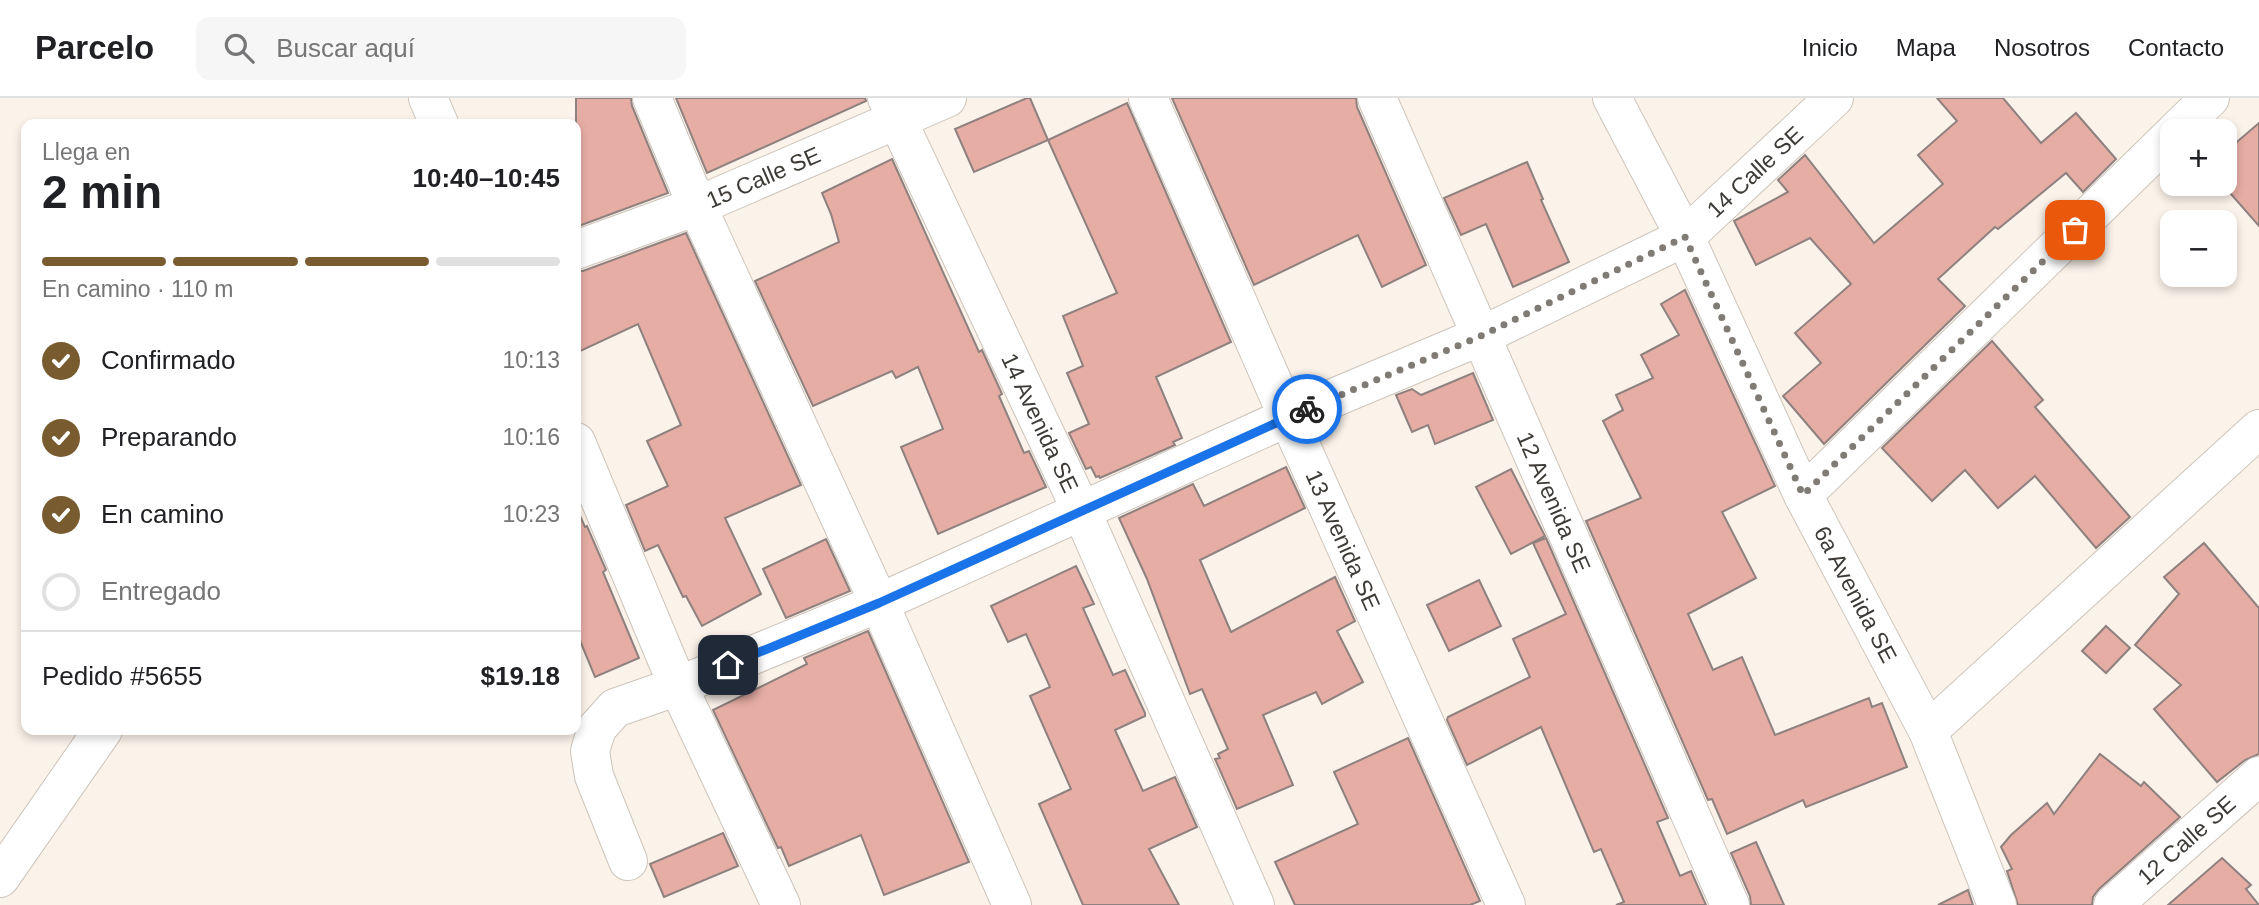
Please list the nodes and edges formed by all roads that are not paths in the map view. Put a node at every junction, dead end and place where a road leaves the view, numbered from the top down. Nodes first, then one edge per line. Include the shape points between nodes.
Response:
1 (428, 98) edge
2 (652, 98) edge
3 (947, 98) edge
4 (1149, 98) edge
5 (1377, 98) edge
6 (1612, 98) edge
7 (1834, 98) edge
8 (2210, 98) edge
9 (892, 109) edge
10 (437, 119) edge
11 (2188, 119) edge
12 (2160, 147) edge
13 (696, 206) junction
14 (1685, 237) junction
15 (581, 248) edge
16 (1481, 336) junction
17 (1288, 417) junction
18 (2259, 429) edge
19 (581, 454) edge
20 (1803, 495) junction
21 (1081, 510) junction
22 (879, 603) junction
23 (678, 686) junction
24 (1928, 731) junction
25 (100, 735) edge
26 (2259, 776) edge
27 (628, 861) dead end
28 (0, 878) edge
29 (781, 905) edge
30 (1012, 905) edge
31 (1255, 905) edge
32 (1506, 905) edge
33 (1730, 905) edge
34 (1997, 905) edge
35 (2113, 905) edge

1 - 10 street
2 - 13 street
3 - 9 street, 15 Calle SE
4 - 17 street, 13 Avenida SE
5 - 16 street, 12 Avenida SE
6 - 14 street, 6a Avenida SE
7 - 14 street, 14 Calle SE
8 - 11 street
9 - 13 street, 15 Calle SE
9 - 21 street, 14 Avenida SE
12 - 20 street
13 - 15 street, 15 Calle SE
13 - 22 street
14 - 16 street, 14 Calle SE
14 - 20 street, 6a Avenida SE
16 - 17 street, 14 Calle SE
16 - 33 street, 12 Avenida SE
17 - 21 street, 14 Calle SE
17 - 32 street, 13 Avenida SE
18 - 24 street
19 - 23 street
20 - 24 street, 6a Avenida SE
21 - 22 street, 14 Calle SE
21 - 31 street, 14 Avenida SE
22 - 23 street, 14 Calle SE
22 - 30 street
23 - 27 street, 14 Calle SE via 615,708 597,728 590,751 594,776
23 - 29 street
24 - 34 street, 6a Avenida SE
25 - 28 street
26 - 35 street, 12 Calle SE

